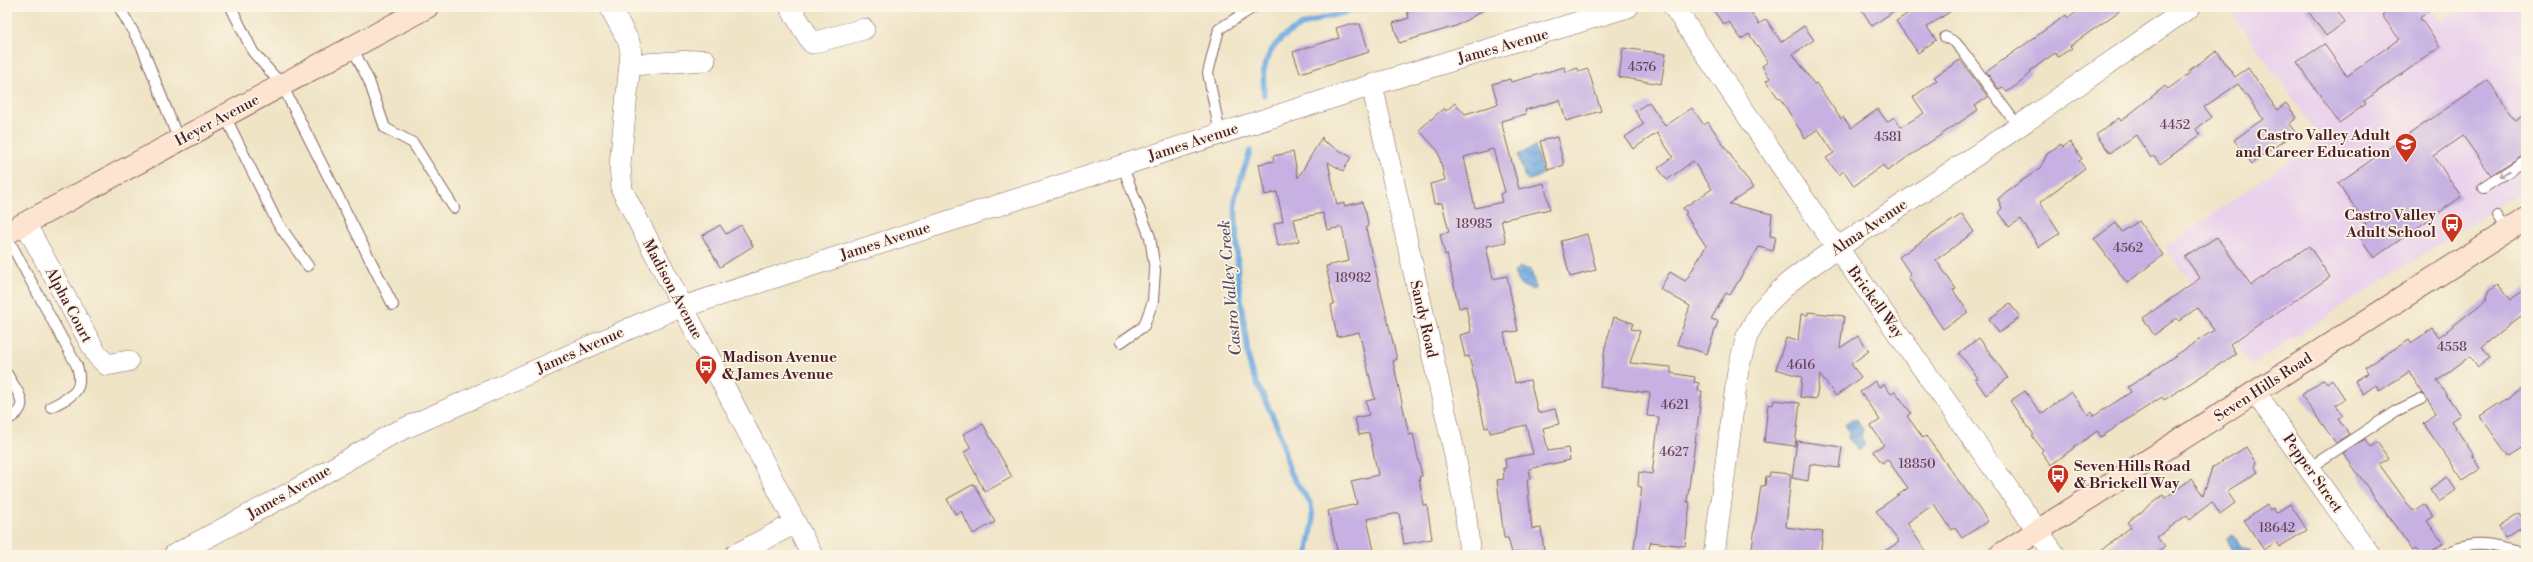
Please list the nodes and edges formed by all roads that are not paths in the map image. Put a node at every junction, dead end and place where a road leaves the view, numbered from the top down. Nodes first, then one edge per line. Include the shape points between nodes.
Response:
1 (119, 7) edge
2 (231, 7) edge
3 (427, 7) edge
4 (610, 7) edge
5 (790, 7) edge
6 (1254, 7) edge
7 (1628, 7) edge
8 (1674, 7) edge
9 (2190, 7) edge
10 (1601, 11) edge
11 (864, 29) dead end
12 (1945, 38) dead end
13 (352, 47) junction
14 (705, 60) dead end
15 (632, 65) junction
16 (1372, 84) junction
17 (282, 85) junction
18 (225, 116) junction
19 (2018, 126) junction
20 (1220, 134) junction
21 (179, 141) junction
22 (2526, 160) edge
23 (1122, 165) junction
24 (2483, 188) dead end
25 (454, 208) dead end
26 (2526, 219) edge
27 (16, 228) edge
28 (7, 237) edge
29 (1837, 248) junction
30 (308, 266) dead end
31 (393, 305) dead end
32 (683, 306) junction
33 (1121, 342) dead end
34 (128, 361) dead end
35 (7, 374) edge
36 (2256, 392) junction
37 (2421, 399) dead end
38 (51, 407) dead end
39 (7, 420) edge
40 (2309, 468) junction
41 (795, 523) junction
42 (2039, 530) junction
43 (2526, 553) edge
44 (174, 555) edge
45 (735, 555) edge
46 (812, 555) edge
47 (1470, 555) edge
48 (1714, 555) edge
49 (2000, 555) edge
50 (2055, 555) edge
51 (2370, 555) edge
52 (2444, 555) edge

1 - 21 lane via 142,47
2 - 17 lane via 253,52
3 - 13 street, Heyer Avenue
4 - 15 street, Madison Avenue via 629,42
5 - 11 street via 812,43
6 - 20 lane via 1219,29 1208,72
7 - 10 street, James Avenue
8 - 29 street, Brickell Way
9 - 19 street, Alma Avenue
10 - 16 street, James Avenue
12 - 19 lane via 1955,42 1961,49
13 - 17 street, Heyer Avenue
13 - 25 lane via 369,81 385,128 413,143
14 - 15 street
15 - 32 street, Madison Avenue via 620,165 622,190
16 - 20 street, James Avenue
16 - 47 street, Sandy Road via 1454,452 1465,508
17 - 18 street, Heyer Avenue
17 - 31 lane
18 - 21 street, Heyer Avenue
18 - 30 lane via 277,222
19 - 29 street, Alma Avenue
20 - 23 street, James Avenue
21 - 27 street, Heyer Avenue
22 -> 24 lane
23 - 32 street, James Avenue
23 - 33 lane via 1150,237 1155,270 1153,301 1144,326
26 - 36 street, Seven Hills Road via 2502,224
27 - 34 street, Alpha Court via 97,355 107,365
28 - 38 lane via 81,377 79,388 71,396
29 - 42 street, Brickell Way
29 - 48 street, Alma Avenue via 1773,297 1757,316 1747,336 1738,370
32 - 41 street, Madison Avenue
32 - 44 street, James Avenue via 603,339 392,434 290,493
35 - 39 lane via 22,401 22,407 18,414
36 - 40 street, Pepper Street
36 - 42 street, Seven Hills Road
37 - 40 lane via 2396,411
40 - 51 street, Pepper Street
41 - 45 street
41 - 46 street, Madison Avenue
42 - 49 street, Seven Hills Road
42 - 50 street, Brickell Way
43 - 52 lane via 2482,544 2462,546

